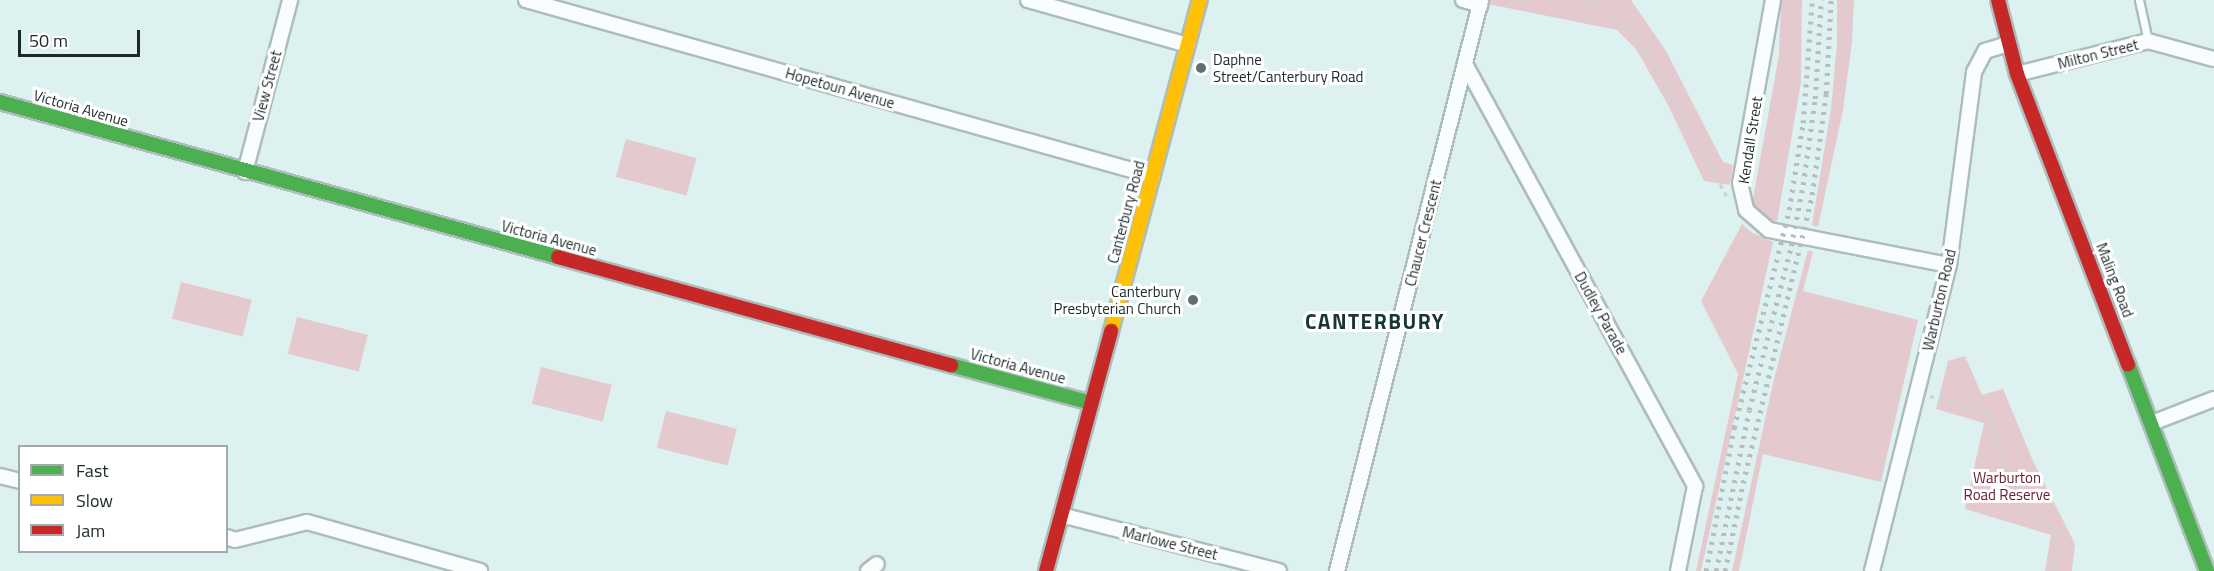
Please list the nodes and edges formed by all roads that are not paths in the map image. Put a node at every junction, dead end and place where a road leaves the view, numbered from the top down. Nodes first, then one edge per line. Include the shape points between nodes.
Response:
1 (290, 0) edge
2 (526, 0) edge
3 (1028, 0) edge
4 (1200, 0) edge
5 (1463, 0) edge
6 (1773, 0) edge
7 (1998, 0) edge
8 (2139, 0) edge
9 (1480, 2) edge
10 (2148, 41) junction
11 (2008, 44) junction
12 (1188, 45) junction
13 (2214, 59) edge
14 (1465, 64) junction
15 (2017, 74) junction
16 (0, 102) edge
17 (245, 172) junction
18 (1153, 176) junction
19 (1949, 265) junction
20 (2214, 399) edge
21 (1091, 403) junction
22 (2152, 423) junction
23 (0, 476) edge
24 (18, 480) edge
25 (1061, 515) junction
26 (228, 538) edge
27 (480, 571) edge
28 (1046, 571) edge
29 (1279, 571) edge
30 (1337, 571) edge
31 (1678, 571) edge
32 (1872, 571) edge
33 (2207, 571) edge

1 - 17 street, View Street
2 - 18 street, Hopetoun Avenue
3 - 12 street
4 - 12 street, Canterbury Road
5 - 9 street
6 - 19 street, Kendall Street via 1740,183 1746,210 1769,230
7 - 11 street, Maling Road
8 - 10 lane
9 - 14 street, Chaucer Crescent
10 - 13 street, Milton Street
10 - 15 street, Milton Street
11 - 15 street, Maling Road
11 - 19 street, Warburton Road via 1985,51 1974,72
12 - 18 street, Canterbury Road
14 - 30 street, Chaucer Crescent
14 - 31 street, Dudley Parade via 1695,486
15 - 22 street, Maling Road
16 - 17 street, Victoria Avenue
17 - 21 street, Victoria Avenue
18 - 21 street, Canterbury Road
19 - 32 street, Warburton Road
20 - 22 street
21 - 25 street, Canterbury Road
22 - 33 street, Maling Road
23 - 24 street
25 - 28 street, Canterbury Road
25 - 29 street, Marlowe Street
26 - 27 street via 235,540 307,522

